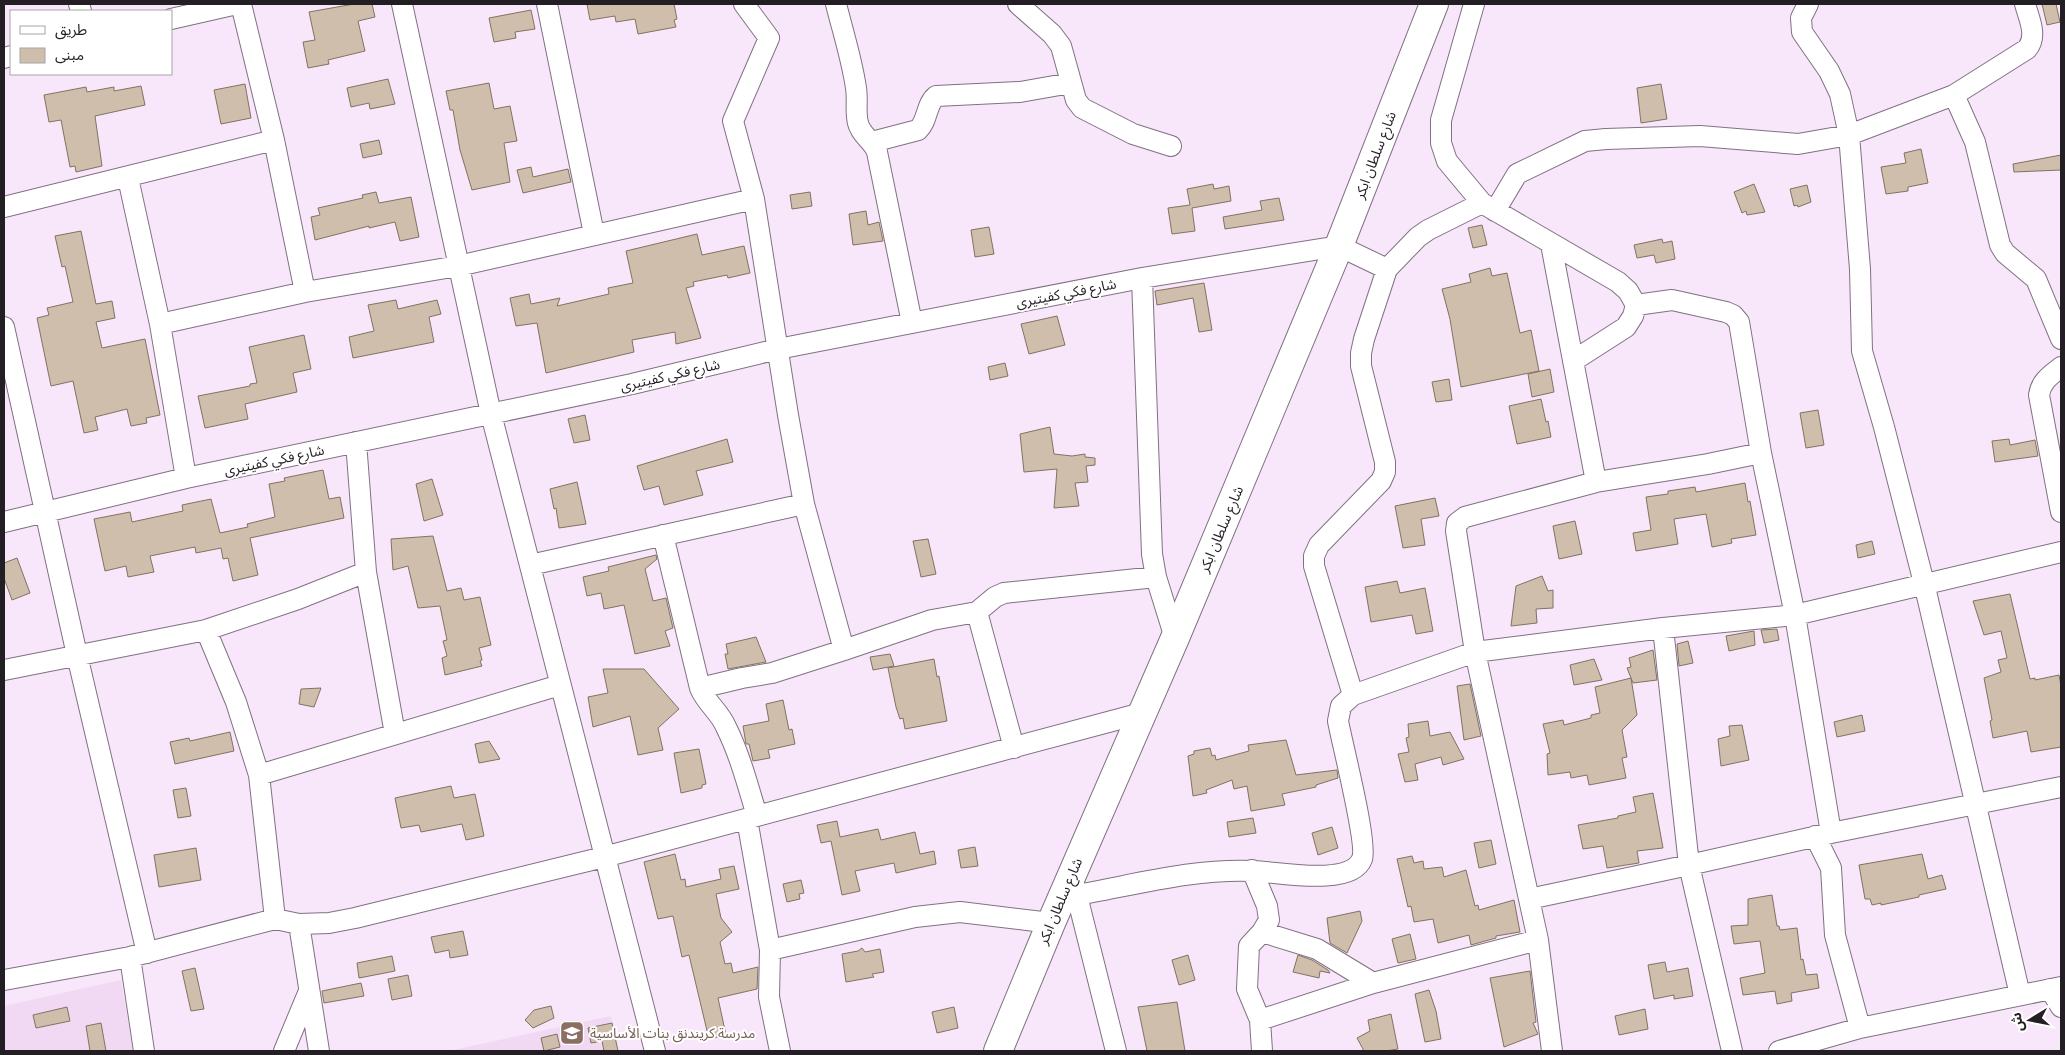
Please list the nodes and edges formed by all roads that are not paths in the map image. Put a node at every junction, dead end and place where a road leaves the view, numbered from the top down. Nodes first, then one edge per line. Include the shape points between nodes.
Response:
1 (237, 4) edge
2 (241, 4) edge
3 (402, 4) edge
4 (547, 4) edge
5 (744, 4) edge
6 (836, 4) edge
7 (1018, 4) edge
8 (1434, 4) edge
9 (1474, 4) edge
10 (1808, 4) edge
11 (2025, 4) edge
12 (172, 19) edge
13 (1071, 83) junction
14 (1954, 95) junction
15 (1849, 136) junction
16 (274, 140) junction
17 (872, 142) junction
18 (1171, 146) dead end
19 (128, 178) junction
20 (754, 199) junction
21 (4, 207) edge
22 (1488, 207) junction
23 (594, 234) junction
24 (1551, 244) junction
25 (1340, 246) junction
26 (458, 266) junction
27 (1387, 269) junction
28 (1142, 278) junction
29 (305, 292) junction
30 (1636, 306) junction
31 (912, 323) junction
32 (160, 324) junction
33 (4, 327) edge
34 (2061, 339) edge
35 (778, 349) junction
36 (1573, 361) junction
37 (8, 362) edge
38 (2061, 366) edge
39 (492, 414) junction
40 (356, 442) junction
41 (1761, 453) junction
42 (186, 478) junction
43 (1596, 482) junction
44 (804, 504) junction
45 (44, 512) junction
46 (2061, 512) edge
47 (4, 522) edge
48 (663, 535) junction
49 (2061, 552) edge
50 (530, 565) junction
51 (366, 572) junction
52 (1156, 577) junction
53 (1924, 583) junction
54 (977, 612) junction
55 (1795, 615) junction
56 (1663, 628) junction
57 (206, 630) junction
58 (1175, 638) junction
59 (844, 650) junction
60 (1474, 652) junction
61 (77, 655) junction
62 (4, 670) edge
63 (560, 685) junction
64 (700, 688) junction
65 (1353, 695) junction
66 (1142, 713) junction
67 (395, 734) junction
68 (1014, 748) junction
69 (259, 775) junction
70 (2061, 787) edge
71 (1975, 805) junction
72 (752, 817) junction
73 (1823, 834) junction
74 (604, 857) junction
75 (1689, 865) junction
76 (1252, 870) junction
77 (1074, 885) junction
78 (1529, 899) junction
79 (274, 919) junction
80 (1051, 923) junction
81 (299, 924) junction
82 (1262, 932) junction
83 (1538, 940) junction
84 (770, 950) junction
85 (139, 955) junction
86 (4, 980) edge
87 (1373, 983) junction
88 (2055, 988) edge
89 (309, 991) junction
90 (2020, 996) junction
91 (2061, 1007) edge
92 (1260, 1020) junction
93 (1860, 1028) junction
94 (144, 1051) edge
95 (284, 1051) edge
96 (319, 1051) edge
97 (655, 1051) edge
98 (780, 1051) edge
99 (998, 1051) edge
100 (1116, 1051) edge
101 (1262, 1051) edge
102 (1552, 1051) edge
103 (1732, 1051) edge
104 (1780, 1051) edge

1 - 12 street
2 - 16 street
3 - 26 street
4 - 23 street
5 - 20 street via 769,38 733,121
6 - 17 street via 854,73 857,120 860,130
7 - 13 street via 1052,34 1060,46
8 - 25 highway, شارع سلطان ابكر
9 - 22 street via 1441,120 1441,143 1448,161
10 - 15 street via 1801,18 1802,32 1829,71 1840,94
11 - 14 street via 2034,38 2031,44
13 - 17 street via 1020,92 936,96 918,130
13 - 18 street via 1082,108 1132,134
14 - 15 street
14 - 34 street via 1974,142 2000,245 2036,279
15 - 22 street via 1792,144 1700,136 1585,141 1517,174
15 - 53 street via 1860,269 1862,351
16 - 19 street
16 - 29 street
17 - 31 street via 877,152
19 - 21 street
19 - 32 street
20 - 23 street
20 - 35 street
22 - 24 street
22 - 27 street via 1428,230
23 - 26 street
24 - 30 street via 1618,282 1628,291
24 - 36 street
25 - 27 street
25 - 28 street, شارع فكي كفيتيرى
25 - 58 highway, شارع سلطان ابكر
26 - 29 street
26 - 39 street
27 - 65 street via 1361,353 1385,462 1384,472 1381,481 1319,545 1314,556 1314,566
28 - 31 street, شارع فكي كفيتيرى
28 - 52 street via 1152,554
29 - 32 street
30 - 36 street via 1626,327
30 - 41 street via 1672,300 1726,312 1739,322
31 - 35 street, شارع فكي كفيتيرى
32 - 42 street
33 - 37 street
35 - 39 street, شارع فكي كفيتيرى
35 - 44 street
36 - 43 street
37 - 45 street
38 - 46 street via 2040,387 2039,395
39 - 40 street, شارع فكي كفيتيرى
39 - 50 street
40 - 42 street, شارع فكي كفيتيرى
40 - 51 street
41 - 43 street
41 - 55 street
42 - 45 street, شارع فكي كفيتيرى
43 - 60 street via 1473,514 1457,523
44 - 48 street
44 - 59 street
45 - 47 street, شارع فكي كفيتيرى
45 - 61 street
48 - 50 street
48 - 64 street
49 - 53 street
50 - 63 street
51 - 57 street
51 - 67 street
52 - 54 street via 1013,591 995,597
52 - 58 street
53 - 55 street
53 - 71 street
54 - 59 street via 932,620
54 - 68 street
55 - 56 street
55 - 73 street
56 - 60 street
56 - 75 street
57 - 61 street
57 - 69 street via 236,702
58 - 66 highway, شارع سلطان ابكر
59 - 64 street via 772,673
60 - 65 street
60 - 78 street
61 - 62 street
61 - 85 street
63 - 67 street
63 - 74 street
64 - 72 street via 703,697 726,726 743,768
65 - 76 street via 1341,706 1338,721 1362,839 1362,859 1353,870 1330,876
66 - 68 street
66 - 77 highway, شارع سلطان ابكر
67 - 69 street
68 - 72 street
69 - 79 street
70 - 71 street
71 - 73 street
71 - 90 street
72 - 74 street
72 - 84 street
73 - 75 street
73 - 93 street via 1830,868 1835,936
74 - 81 street via 355,918
74 - 97 street
75 - 78 street
75 - 103 street
76 - 77 street
76 - 82 street via 1267,906 1269,920
77 - 80 highway, شارع سلطان ابكر
77 - 100 street
78 - 83 street
79 - 81 street
79 - 85 street
80 - 84 street via 960,912 938,914
80 - 99 highway, شارع سلطان ابكر
81 - 89 street
82 - 87 street via 1317,949
82 - 92 street via 1249,946 1247,989
83 - 87 street
83 - 102 street
84 - 98 street via 769,997
85 - 86 street
85 - 94 street
87 - 92 street
88 - 90 street
88 - 91 street
89 - 95 street
89 - 96 street
90 - 93 street
92 - 101 street
93 - 104 street

